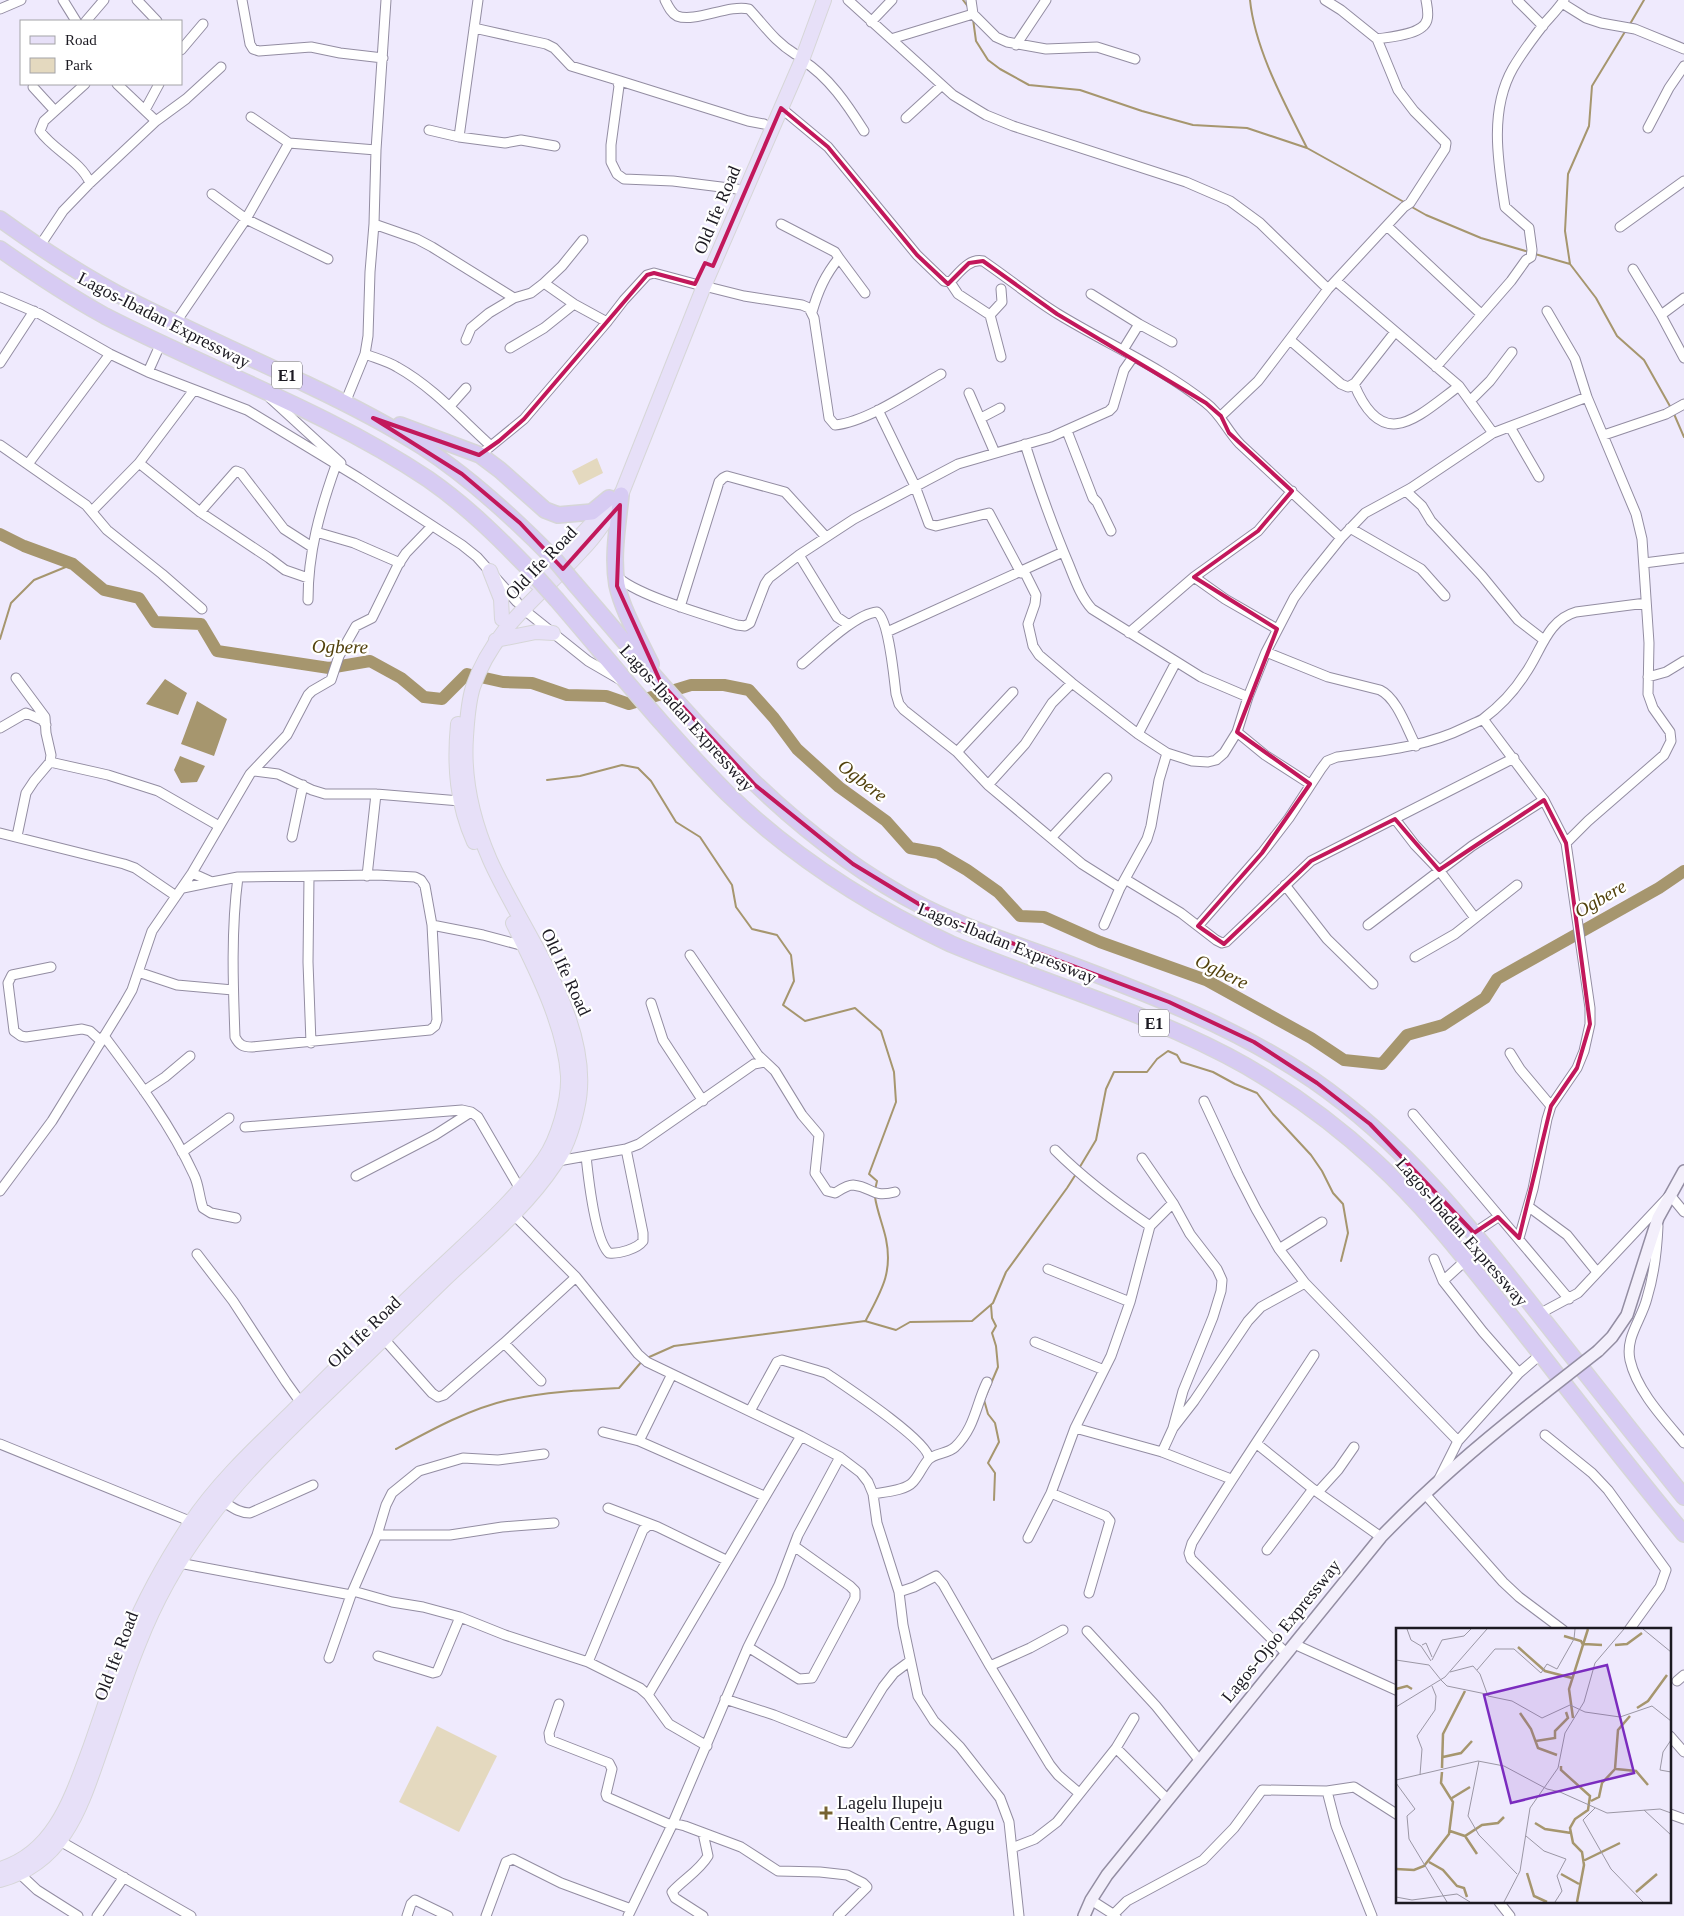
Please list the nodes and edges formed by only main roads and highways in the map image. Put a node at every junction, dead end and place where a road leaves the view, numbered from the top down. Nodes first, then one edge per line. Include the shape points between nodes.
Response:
1 (815, 0) edge
2 (824, 0) edge
3 (798, 57) junction
4 (0, 219) edge
5 (0, 249) edge
6 (709, 264) junction
7 (373, 418) junction
8 (615, 497) junction
9 (490, 571) road end
10 (520, 605) junction
11 (502, 619) junction
12 (553, 633) road end
13 (496, 640) junction
14 (478, 664) junction
15 (660, 683) junction
16 (468, 688) junction
17 (536, 959) junction
18 (1684, 1171) edge
19 (302, 1407) junction
20 (1684, 1498) edge
21 (1684, 1534) edge
22 (0, 1869) edge
23 (0, 1880) edge
24 (1084, 1916) edge

1 - 3 main road, Old Ife Road
2 - 3 main road, Old Ife Road
3 - 6 main road, Old Ife Road via 764,124
3 - 6 main road, Old Ife Road via 781,108
4 - 7 highway, Lagos-Ibadan Expressway / E1 via 110,290
5 - 21 highway, Lagos-Ibadan Expressway / E1, bridge via 105,315 261,389 357,438 429,480 473,514 532,572 728,794 822,871 889,912 951,944 1171,1030 1248,1067 1290,1093 1364,1150 1416,1202
6 - 8 main road, Old Ife Road
7 - 8 highway via 485,451 500,470 545,510 558,515 592,512
7 - 15 highway, Lagos-Ibadan Expressway / E1, bridge via 462,474 520,523
8 - 10 main road, Old Ife Road via 605,522 582,551
8 - 15 highway via 616,574 622,600
9 - 11 main road via 501,599
10 - 11 main road, Old Ife Road
10 - 13 main road, Old Ife Road
11 - 14 main road, Old Ife Road via 488,635
12 - 13 main road via 536,632
13 - 14 main road, Old Ife Road
14 - 16 main road, Old Ife Road
15 - 20 highway, Lagos-Ibadan Expressway / E1 via 756,785 786,813 853,864 922,906 964,925 1169,1002 1254,1042 1317,1083 1370,1124 1474,1233
16 - 17 main road, Old Ife Road via 466,744 472,806 490,860
16 - 17 main road, Old Ife Road via 456,744 460,801 482,862 524,946
17 - 19 main road, Old Ife Road via 563,1042 568,1076 563,1110 552,1146 520,1190
17 - 19 main road, Old Ife Road via 569,1020 580,1073 578,1107 558,1161 514,1214 384,1339
18 - 24 main road, Lagos-Ojoo Expressway, bridge via 1658,1218 1627,1315 1612,1338 1480,1443 1381,1537 1107,1875
19 - 22 main road, Old Ife Road via 239,1464 192,1522 169,1557 130,1636 78,1781 61,1818 48,1837 27,1857
19 - 23 main road, Old Ife Road via 276,1442 222,1501 179,1562 139,1641 80,1809 60,1841 20,1874

